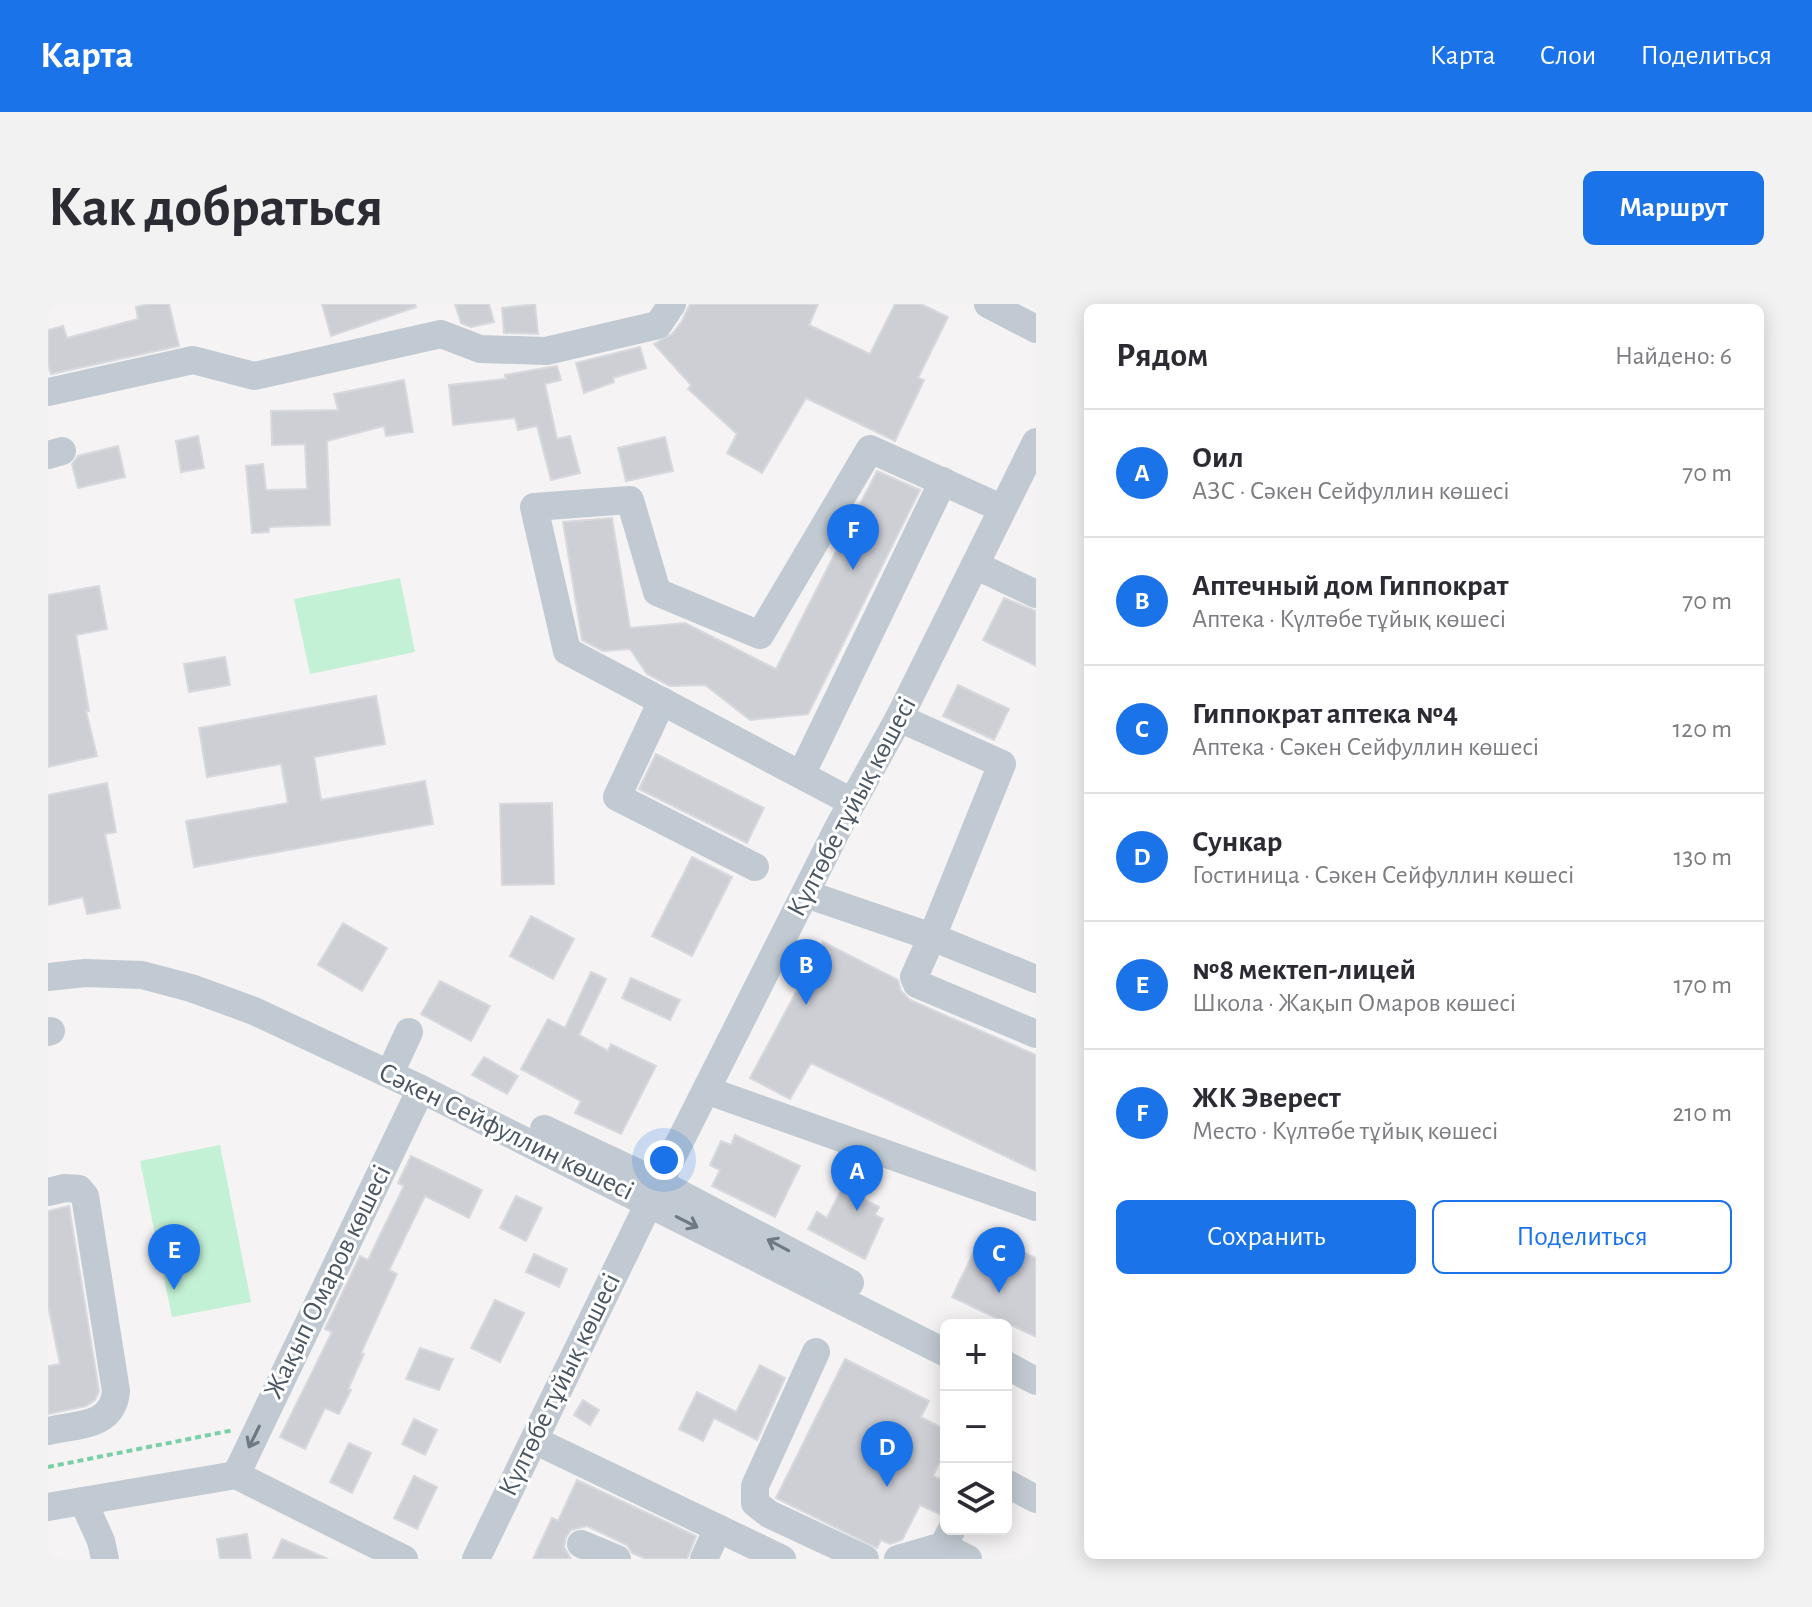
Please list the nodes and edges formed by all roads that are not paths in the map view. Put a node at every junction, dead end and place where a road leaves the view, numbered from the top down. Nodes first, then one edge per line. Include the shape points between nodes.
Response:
1 (672, 304) edge
2 (988, 304) edge
3 (1036, 329) edge
4 (48, 392) edge
5 (1036, 442) edge
6 (943, 481) junction
7 (1001, 508) junction
8 (975, 565) junction
9 (1036, 594) edge
10 (662, 701) junction
11 (899, 718) junction
12 (802, 773) junction
13 (852, 802) junction
14 (755, 867) dead end
15 (806, 894) junction
16 (932, 937) junction
17 (48, 958) edge
18 (48, 977) edge
19 (1036, 979) edge
20 (409, 1032) dead end
21 (1036, 1034) edge
22 (396, 1060) junction
23 (421, 1089) junction
24 (706, 1090) junction
25 (48, 1192) edge
26 (654, 1193) junction
27 (1036, 1207) edge
28 (940, 1331) edge
29 (940, 1350) edge
30 (816, 1352) dead end
31 (1012, 1368) edge
32 (1036, 1381) edge
33 (1012, 1387) edge
34 (1036, 1399) edge
35 (48, 1431) edge
36 (534, 1440) junction
37 (236, 1475) junction
38 (1012, 1486) edge
39 (1036, 1499) edge
40 (83, 1501) junction
41 (48, 1507) edge
42 (718, 1528) junction
43 (948, 1537) edge
44 (581, 1544) dead end
45 (105, 1559) edge
46 (404, 1559) edge
47 (476, 1559) edge
48 (617, 1559) edge
49 (704, 1559) edge
50 (782, 1559) edge
51 (865, 1559) edge
52 (898, 1559) edge
53 (968, 1559) edge

1 - 4 street via 658,325 546,351 480,349 441,334 254,376 193,360
2 - 3 street
5 - 7 street, Күлтөбе тұйық көшесі
6 - 7 street
6 - 10 street via 870,449 760,635 657,592 630,500 534,507 567,651
6 - 12 street
7 - 8 street, Күлтөбе тұйық көшесі
8 - 9 street
8 - 11 street, Күлтөбе тұйық көшесі
10 - 12 street
10 - 14 street via 617,797
11 - 13 street, Күлтөбе тұйық көшесі
11 - 16 street via 1002,764
12 - 13 street
13 - 15 street, Күлтөбе тұйық көшесі
15 - 16 street
15 - 24 street, Күлтөбе тұйық көшесі
16 - 19 street
16 - 21 street via 914,977 917,984
17 - 22 street, Сәкен Сейфуллин көшесі via 113,954 168,962 241,988
18 - 23 street, Сәкен Сейфуллин көшесі via 142,975 191,988 254,1011
20 - 22 street
22 - 26 street, Сәкен Сейфуллин көшесі
23 - 26 street, Сәкен Сейфуллин көшесі
23 -> 37 street, Жақып Омаров көшесі
24 - 26 street, Күлтөбе тұйық көшесі
24 - 27 street
25 - 35 street via 79,1189 85,1196 116,1391 115,1406 104,1419
28 -> 26 street, Сәкен Сейфуллин көшесі
26 -> 29 street, Сәкен Сейфуллин көшесі
26 - 36 street, Күлтөбе тұйық көшесі
30 - 51 street via 755,1486 755,1503
31 - 32 street
33 - 34 street
36 - 42 street
36 - 47 street, Күлтөбе тұйық көшесі
37 - 40 street
37 - 46 street
38 - 39 street
40 - 41 street
40 - 45 street
42 - 49 street
42 - 50 street
43 - 52 street
43 - 53 street
44 - 48 street

